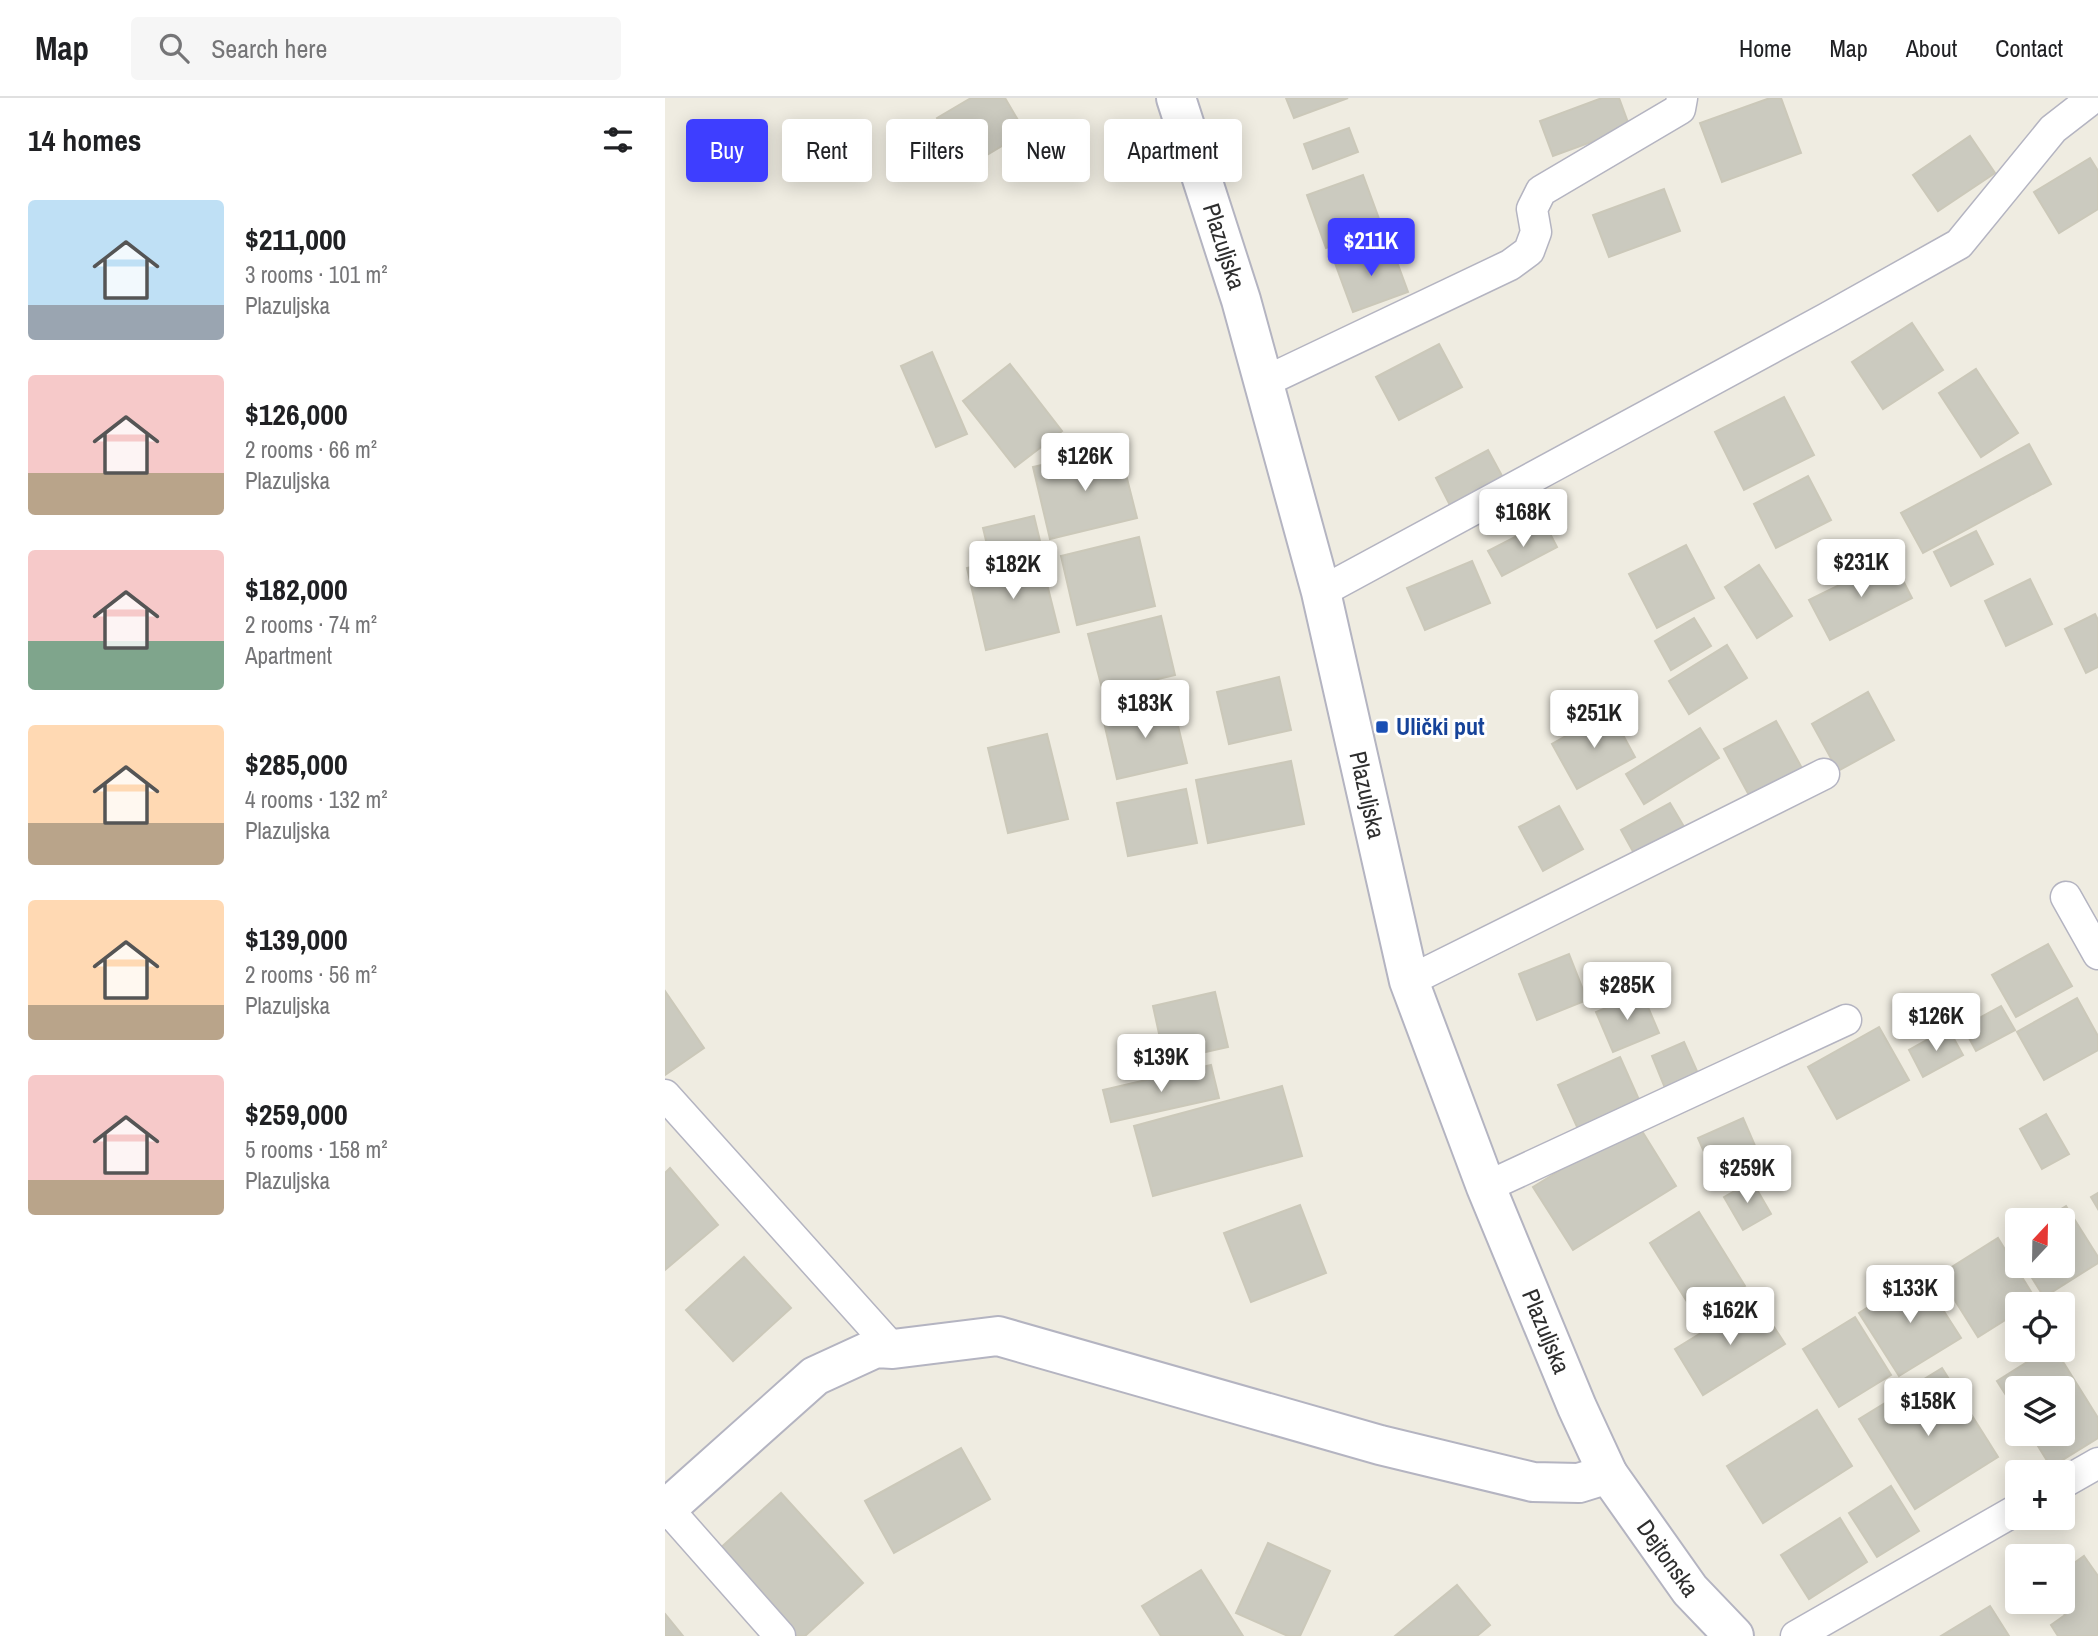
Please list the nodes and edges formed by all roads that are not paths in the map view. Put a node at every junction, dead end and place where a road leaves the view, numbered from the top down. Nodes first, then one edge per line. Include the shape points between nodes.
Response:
1 (1176, 98) edge
2 (1682, 98) edge
3 (2093, 98) edge
4 (1264, 382) junction
5 (1321, 592) junction
6 (1824, 774) dead end
7 (2066, 897) dead end
8 (2098, 954) edge
9 (1409, 981) junction
10 (1846, 1020) dead end
11 (665, 1095) edge
12 (1486, 1187) junction
13 (893, 1349) junction
14 (2098, 1462) edge
15 (1608, 1474) junction
16 (2075, 1475) edge
17 (666, 1509) edge
18 (2005, 1516) edge
19 (780, 1636) edge
20 (1734, 1636) edge
21 (1796, 1636) edge

1 - 4 main road, Plazuljska
2 - 4 street via 1680,109 1541,191 1532,209 1535,232 1529,251 1510,265
3 - 5 street via 2053,129 1959,244
4 - 5 main road, Plazuljska
5 - 9 main road, Plazuljska
6 - 9 street
7 - 8 street
9 - 12 main road, Plazuljska
10 - 12 street
11 - 13 street
12 - 15 main road, Plazuljska
13 - 15 main road via 998,1336 1380,1445 1533,1482 1579,1483
13 - 17 main road via 876,1348 815,1376
14 - 16 street
15 - 20 main road, Dejtonska via 1689,1590
17 - 19 street
18 - 21 street

